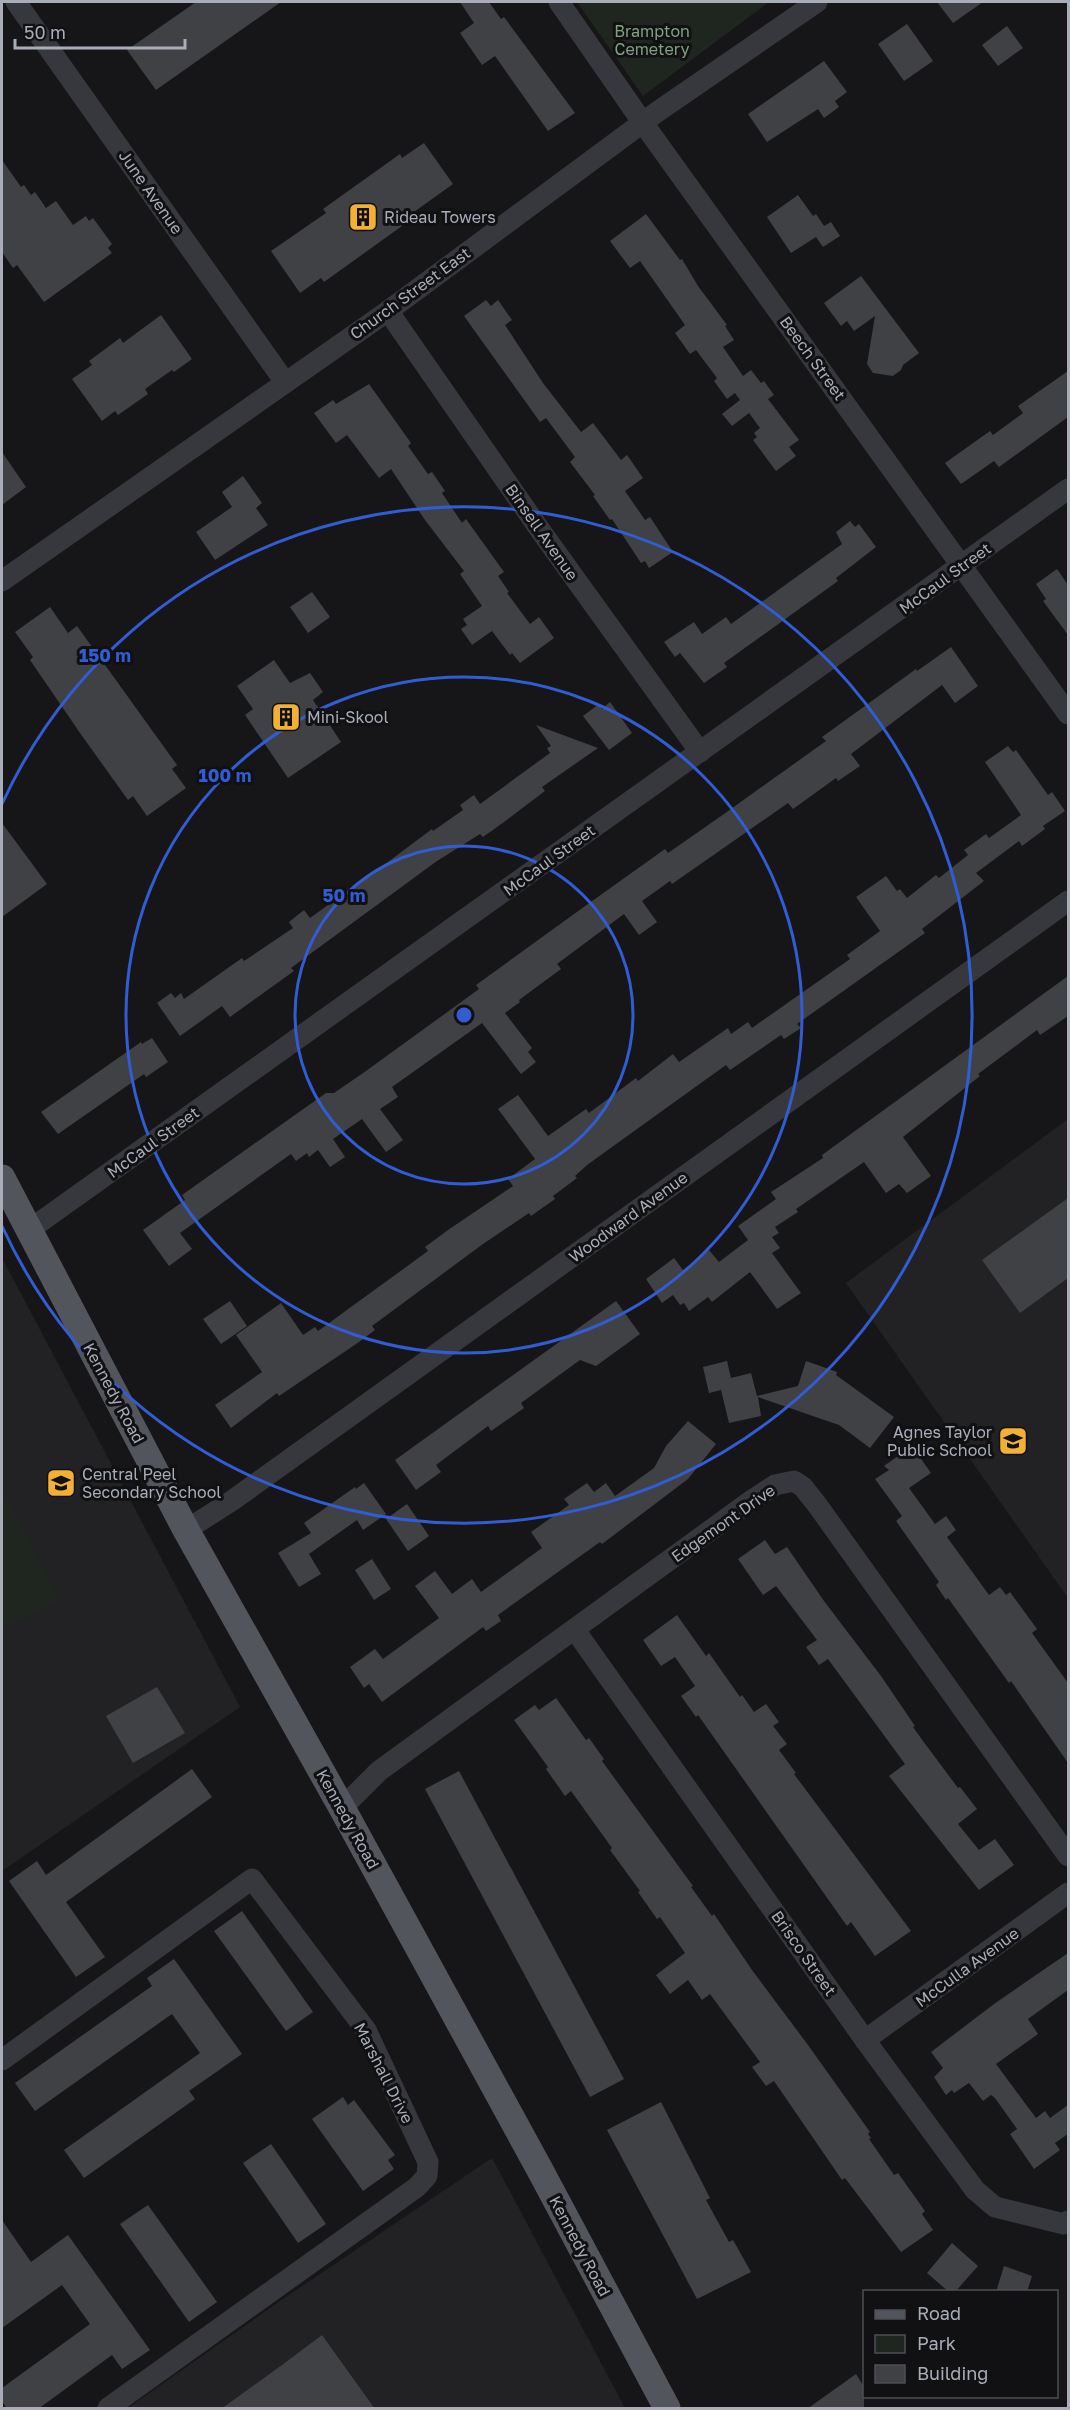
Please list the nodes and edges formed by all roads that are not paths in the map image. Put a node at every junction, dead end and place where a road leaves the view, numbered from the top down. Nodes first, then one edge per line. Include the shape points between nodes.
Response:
1 (16, 2) edge
2 (559, 2) edge
3 (817, 2) edge
4 (643, 123) junction
5 (388, 311) junction
6 (285, 382) junction
7 (1068, 489) edge
8 (961, 566) junction
9 (2, 581) edge
10 (1068, 714) edge
11 (700, 752) junction
12 (1068, 901) edge
13 (2, 1178) edge
14 (29, 1230) junction
15 (186, 1530) junction
16 (575, 1630) junction
17 (342, 1808) junction
18 (1068, 1856) edge
19 (1068, 1893) edge
20 (865, 2040) junction
21 (2, 2060) edge
22 (1068, 2221) edge
23 (108, 2409) edge
24 (667, 2409) edge

1 - 6 street, June Avenue
2 - 4 street, Beech Street
3 - 4 street, Church Street East
4 - 5 street, Church Street East
4 - 8 street, Beech Street
5 - 6 street, Church Street East
5 - 11 street, Binsell Avenue
6 - 9 street, Church Street East
7 - 8 street, McCaul Street
8 - 10 street, Beech Street
8 - 11 street, McCaul Street
11 - 14 street, McCaul Street
12 - 15 street, Woodward Avenue via 234,1500
13 - 14 main road, Kennedy Road
14 - 15 main road, Kennedy Road
15 - 17 main road, Kennedy Road
16 - 17 street, Edgemont Drive via 379,1771
16 - 18 street, Edgemont Drive via 775,1485 794,1481 818,1506
16 - 20 street, Brisco Street
17 - 24 main road, Kennedy Road
19 - 20 street, McCulla Avenue
20 - 22 street, Brisco Street via 975,2190 994,2207 1064,2224
21 - 23 street, Marshall Drive via 252,1879 366,2030 428,2162 427,2176 417,2187

